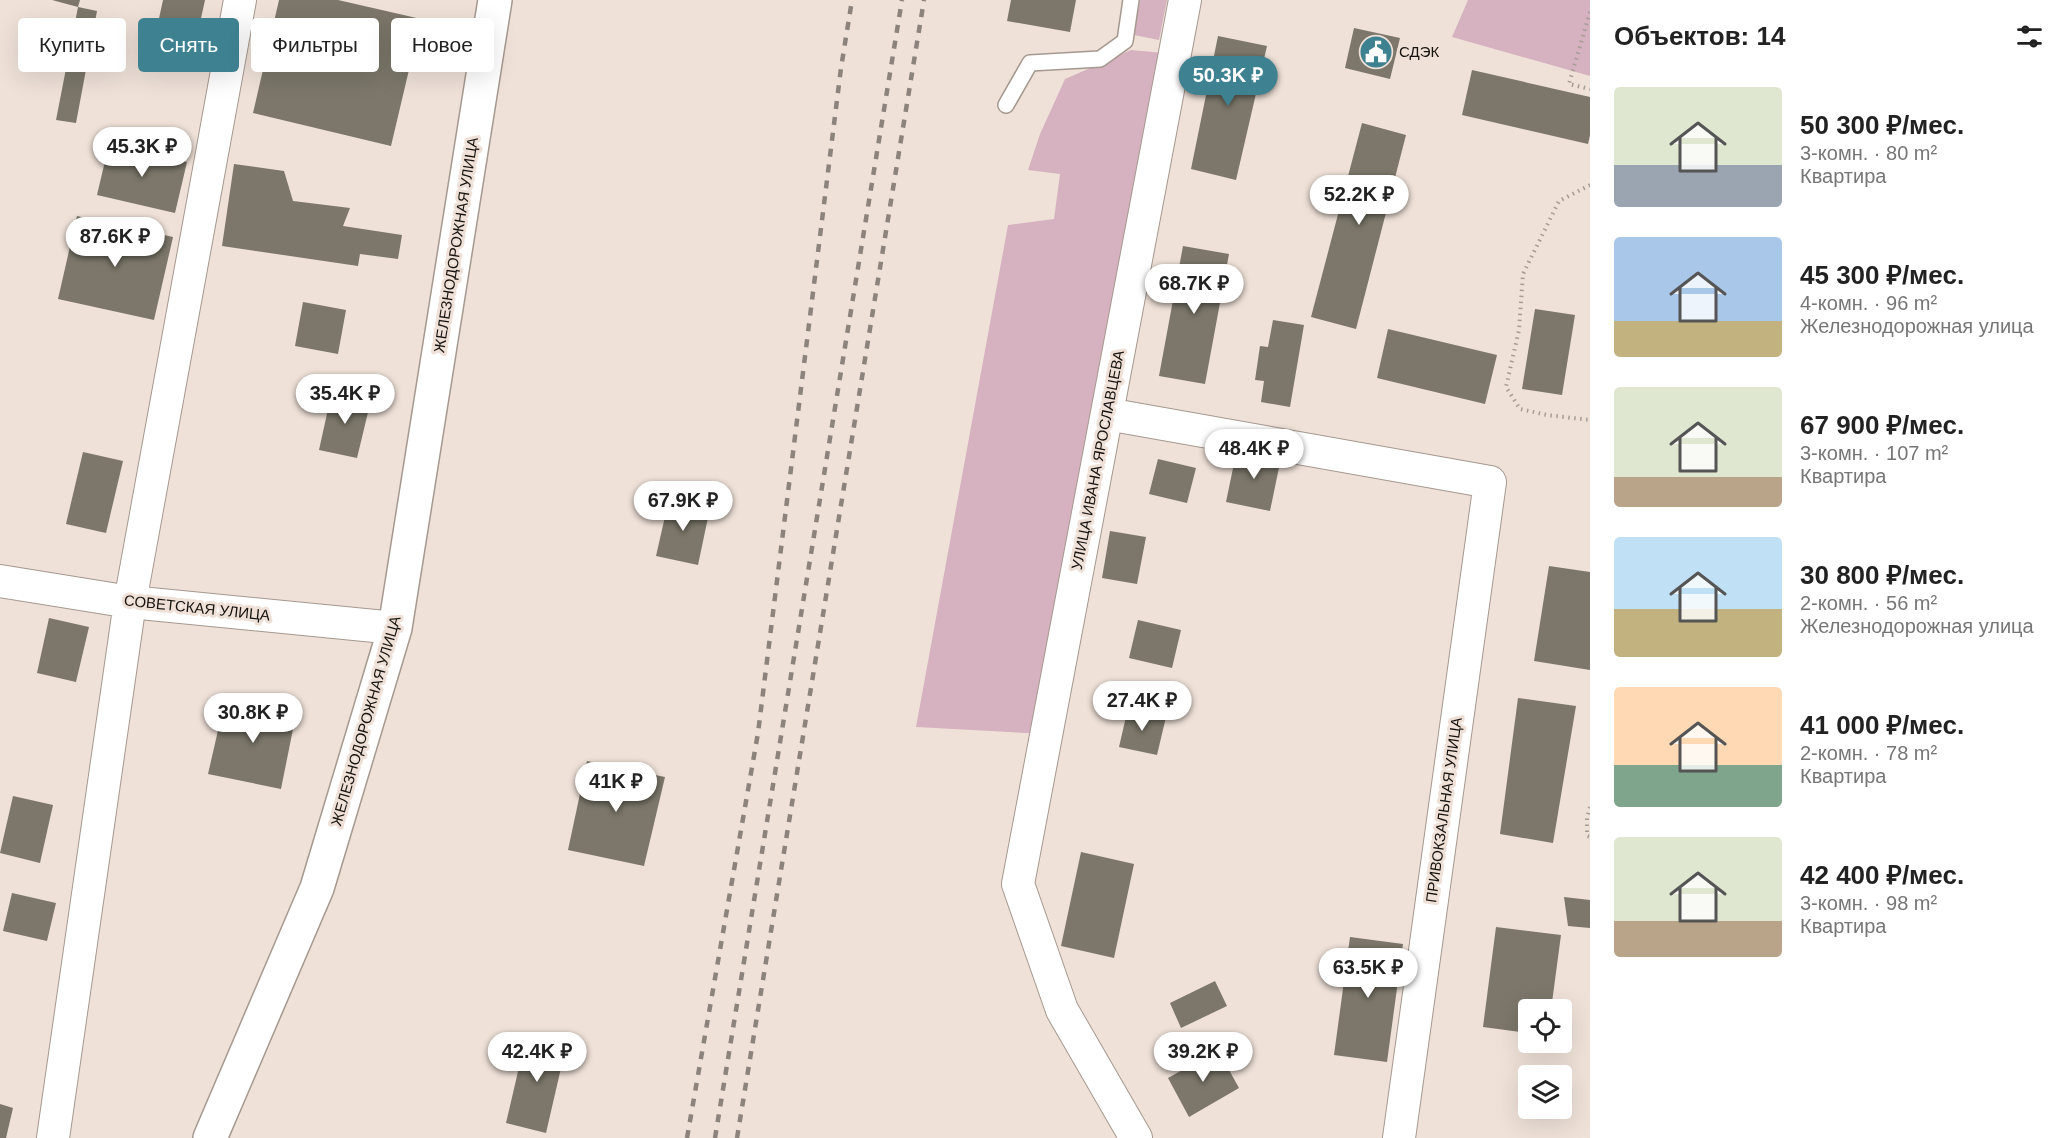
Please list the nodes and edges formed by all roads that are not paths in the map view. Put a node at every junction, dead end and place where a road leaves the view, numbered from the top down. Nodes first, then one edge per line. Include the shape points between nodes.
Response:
1 (240, 0) edge
2 (495, 0) edge
3 (1131, 0) edge
4 (1187, 2) edge
5 (1006, 105) dead end
6 (1107, 414) junction
7 (0, 581) edge
8 (130, 602) junction
9 (395, 628) junction
10 (53, 1138) edge
11 (210, 1138) edge
12 (1136, 1138) edge
13 (1399, 1138) edge

1 - 8 street
2 - 9 street, ЖЕЛЕЗНОДОРОЖНАЯ УЛИЦА
3 - 5 lane via 1125,41 1100,59 1030,63
4 - 6 street, УЛИЦА ИВАНА ЯРОСЛАВЦЕВА
6 - 12 street, УЛИЦА ИВАНА ЯРОСЛАВЦЕВА via 1018,884 1062,1010
6 - 13 street, ПРИВОКЗАЛЬНАЯ УЛИЦА via 1490,482
7 - 8 street, СОВЕТСКАЯ УЛИЦА
8 - 9 street, СОВЕТСКАЯ УЛИЦА
8 - 10 street
9 - 11 street, ЖЕЛЕЗНОДОРОЖНАЯ УЛИЦА via 317,888

